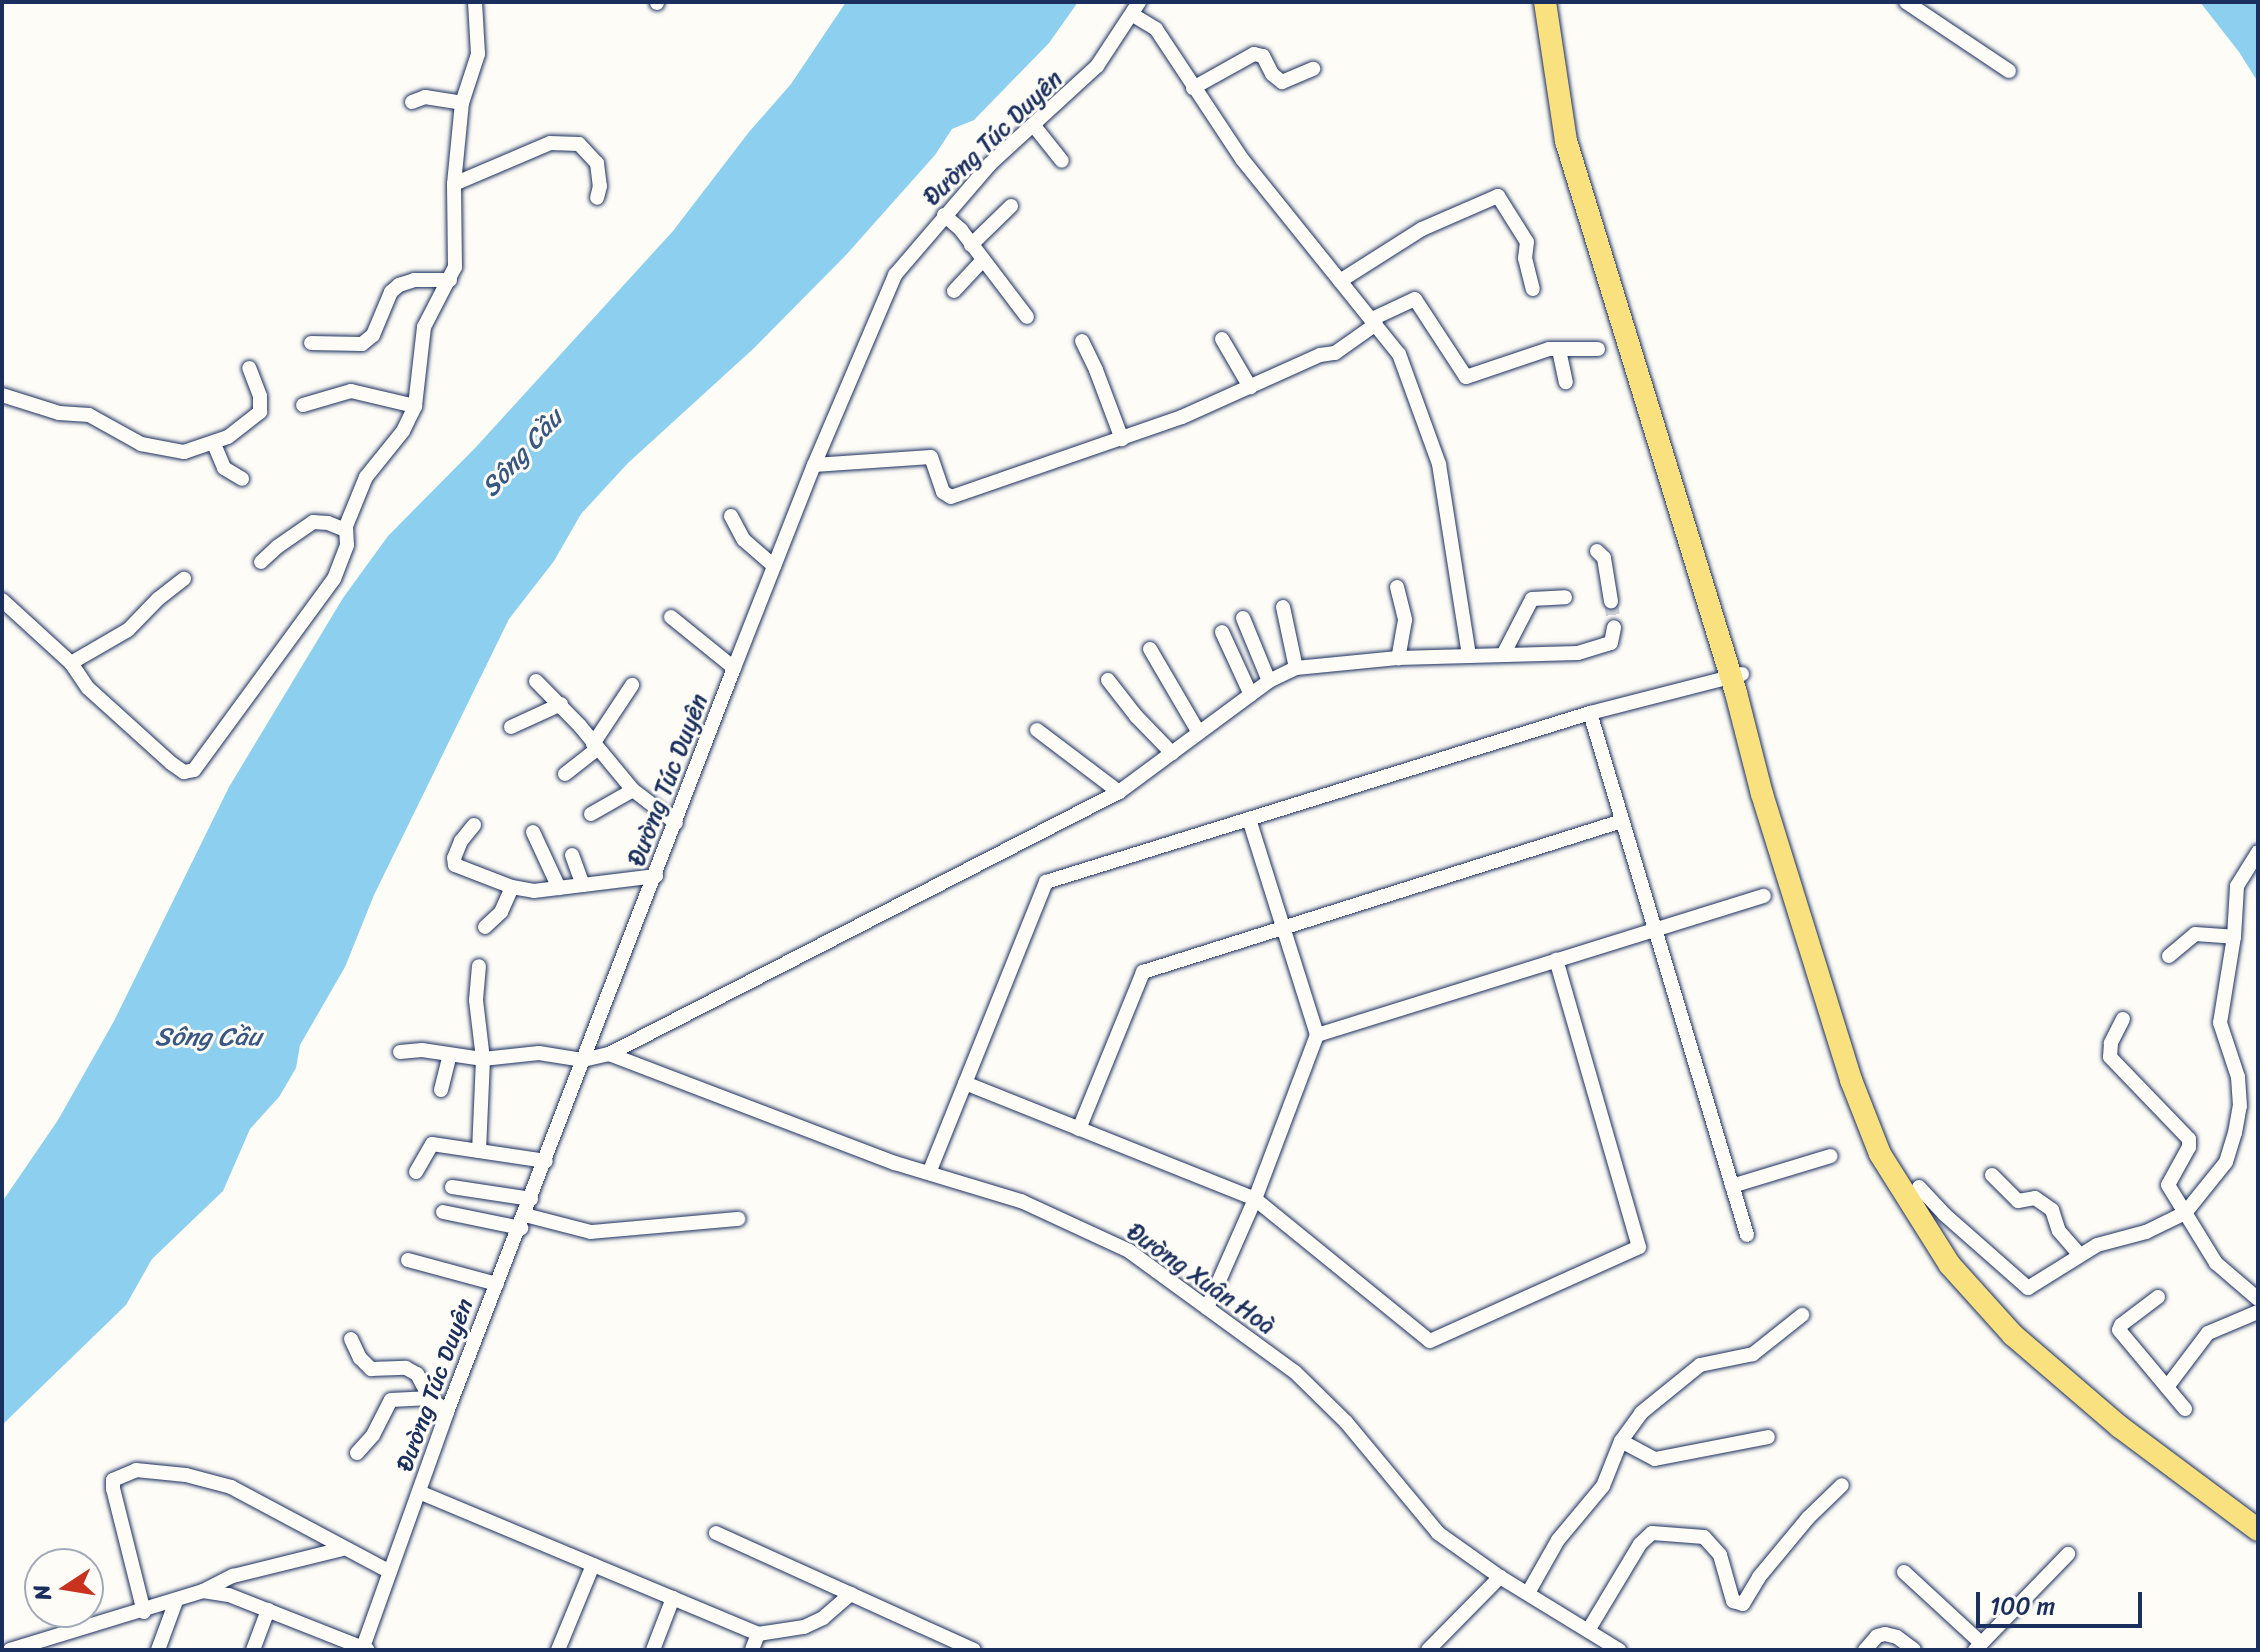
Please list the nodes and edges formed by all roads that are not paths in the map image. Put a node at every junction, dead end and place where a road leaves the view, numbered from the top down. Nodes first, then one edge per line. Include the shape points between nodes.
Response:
1 (475, 2) edge
2 (1545, 2) edge
3 (1556, 2) edge
4 (1906, 2) edge
5 (1136, 9) edge
6 (1313, 69) dead end
7 (2009, 71) dead end
8 (1193, 88) junction
9 (412, 102) dead end
10 (462, 103) junction
11 (1035, 127) junction
12 (1062, 161) dead end
13 (454, 184) junction
14 (597, 198) dead end
15 (1011, 206) dead end
16 (944, 215) junction
17 (971, 245) junction
18 (983, 260) junction
19 (450, 280) junction
20 (1340, 281) junction
21 (1533, 289) dead end
22 (954, 291) dead end
23 (1027, 317) dead end
24 (1374, 322) junction
25 (1222, 339) dead end
26 (1082, 341) dead end
27 (311, 343) dead end
28 (1598, 349) dead end
29 (1559, 350) junction
30 (249, 368) dead end
31 (1566, 382) dead end
32 (1250, 387) junction
33 (2, 395) edge
34 (303, 405) dead end
35 (415, 406) junction
36 (1122, 439) junction
37 (214, 444) junction
38 (814, 465) junction
39 (242, 479) dead end
40 (731, 516) dead end
41 (345, 530) junction
42 (1597, 551) dead end
43 (261, 562) dead end
44 (774, 566) junction
45 (184, 579) dead end
46 (1397, 587) dead end
47 (1565, 597) dead end
48 (2, 600) edge
49 (1611, 601) tunnel mouth
50 (1283, 607) dead end
51 (671, 617) dead end
52 (1243, 618) dead end
53 (1614, 627) dead end
54 (1222, 632) dead end
55 (1150, 649) dead end
56 (1503, 655) junction
57 (1469, 656) junction
58 (1398, 658) junction
59 (71, 663) junction
60 (734, 668) junction
61 (1296, 668) junction
62 (1736, 675) junction
63 (1108, 680) dead end
64 (536, 681) dead end
65 (1269, 681) junction
66 (632, 685) dead end
67 (1251, 695) junction
68 (561, 704) junction
69 (1590, 713) junction
70 (511, 727) dead end
71 (1037, 730) dead end
72 (1199, 733) junction
73 (595, 746) junction
74 (1172, 753) junction
75 (565, 774) dead end
76 (633, 790) junction
77 (1119, 792) junction
78 (591, 814) dead end
79 (1249, 819) junction
80 (1622, 821) junction
81 (676, 823) junction
82 (474, 825) dead end
83 (533, 832) dead end
84 (2258, 852) edge
85 (572, 855) dead end
86 (656, 876) junction
87 (583, 885) junction
88 (512, 887) junction
89 (559, 888) junction
90 (1764, 896) dead end
91 (485, 927) dead end
92 (1282, 928) junction
93 (1655, 930) junction
94 (2234, 937) junction
95 (2169, 956) dead end
96 (1556, 960) junction
97 (479, 966) dead end
98 (2123, 1019) dead end
99 (1317, 1035) junction
100 (400, 1052) dead end
101 (609, 1054) junction
102 (450, 1055) junction
103 (483, 1059) junction
104 (583, 1060) junction
105 (965, 1083) junction
106 (441, 1090) dead end
107 (1079, 1129) junction
108 (479, 1151) junction
109 (1831, 1156) dead end
110 (546, 1161) junction
111 (416, 1172) dead end
112 (929, 1173) junction
113 (1992, 1175) dead end
114 (1732, 1186) junction
115 (452, 1187) dead end
116 (1919, 1187) dead end
117 (531, 1199) junction
118 (1255, 1199) junction
119 (443, 1212) dead end
120 (2185, 1213) junction
121 (738, 1219) dead end
122 (523, 1222) junction
123 (1747, 1235) dead end
124 (2079, 1254) junction
125 (408, 1260) dead end
126 (497, 1284) junction
127 (2158, 1297) dead end
128 (2258, 1299) edge
129 (1207, 1308) junction
130 (2258, 1312) edge
131 (1802, 1315) dead end
132 (351, 1339) dead end
133 (2167, 1387) junction
134 (430, 1398) junction
135 (2185, 1409) dead end
136 (447, 1412) junction
137 (1768, 1437) dead end
138 (1621, 1441) junction
139 (357, 1453) dead end
140 (1842, 1485) dead end
141 (419, 1492) junction
142 (2258, 1514) edge
143 (2258, 1530) edge
144 (716, 1533) dead end
145 (342, 1549) junction
146 (2068, 1554) dead end
147 (593, 1565) junction
148 (390, 1572) junction
149 (1904, 1572) dead end
150 (1500, 1577) junction
151 (203, 1591) junction
152 (1528, 1593) junction
153 (851, 1594) junction
154 (673, 1598) junction
155 (176, 1601) junction
156 (268, 1610) junction
157 (144, 1612) junction
158 (1589, 1629) junction
159 (758, 1634) junction
160 (65, 1643) edge
161 (1978, 1647) edge
162 (364, 1649) edge
163 (10, 1650) edge
164 (158, 1650) edge
165 (253, 1650) edge
166 (558, 1650) edge
167 (653, 1650) edge
168 (752, 1650) edge
169 (974, 1650) edge
170 (1428, 1650) edge
171 (1619, 1650) edge
172 (1865, 1650) edge
173 (1914, 1650) edge

1 - 10 street via 478,54
2 - 62 highway via 1566,141
3 - 62 highway via 1577,136
4 - 7 street
5 - 8 street via 1156,29
5 - 11 street, Đường Túc Duyên via 1097,66
6 - 8 street via 1282,82 1263,56 1254,54
8 - 20 street via 1242,159
9 - 10 street via 425,97
10 - 13 street
11 - 12 street
11 - 16 street, Đường Túc Duyên via 990,164
13 - 14 street via 550,143 579,144 597,163
13 - 19 street via 455,267
15 - 17 street
16 - 17 street
16 - 38 street, Đường Túc Duyên via 895,275
17 - 18 street
18 - 22 street
18 - 23 street
19 - 27 street via 399,285 373,335 362,344
19 - 35 street via 424,327
20 - 21 street via 1422,229 1498,196 1527,242
20 - 24 street
24 - 29 street via 1415,299 1466,377
24 - 32 street via 1335,353
24 - 57 street via 1399,354 1437,456
25 - 32 street
26 - 36 street
28 - 29 street
29 - 31 street
30 - 37 street via 260,412
32 - 36 street
33 - 37 street via 59,413 89,415 141,444 179,452
34 - 35 street via 351,391
35 - 41 street via 403,431 366,477
36 - 38 street via 951,497 945,497 934,460 928,456
37 - 39 street via 224,468
38 - 44 street, Đường Túc Duyên
40 - 44 street via 744,540
41 - 43 street via 313,522
41 - 59 street via 347,545 334,579 189,773 88,688
42 - 49 street via 1604,558
44 - 60 street, Đường Túc Duyên
45 - 59 street via 128,630
46 - 58 street via 1405,616
47 - 56 street via 1532,599
48 - 59 street
50 - 61 street
51 - 60 street
52 - 65 street
53 - 56 street via 1611,643 1583,652
54 - 67 street
55 - 72 street
56 - 57 street
57 - 58 street
58 - 61 street
60 - 81 street, Đường Túc Duyên
61 - 65 street
62 - 69 street
62 - 142 highway via 1875,1117 1904,1177 1991,1298 2026,1333
62 - 143 highway via 1762,794 1851,1080 1895,1182 1950,1265 2013,1335 2120,1427
63 - 74 street
64 - 68 street
65 - 67 street
66 - 73 street
67 - 72 street
68 - 70 street
68 - 73 street
69 - 79 street
69 - 80 street
71 - 77 street
72 - 74 street
73 - 75 street
73 - 76 street
74 - 77 street
76 - 78 street
76 - 81 street
77 - 101 street
79 - 92 street
79 - 105 street via 1046,882
80 - 92 street
80 - 93 street
81 - 86 street, Đường Túc Duyên
82 - 88 street via 461,841 455,865
83 - 89 street
84 - 94 street via 2237,886
85 - 87 street
86 - 87 street
86 - 104 street, Đường Túc Duyên
87 - 89 street
88 - 89 street
88 - 91 street via 501,912
90 - 93 street
92 - 99 street
92 - 107 street via 1143,972
93 - 96 street
93 - 114 street
94 - 95 street via 2195,934
94 - 120 street via 2220,1023 2238,1077 2240,1106 2226,1162
96 - 99 street
96 - 118 street via 1639,1247 1430,1341
97 - 103 street
98 - 120 street via 2110,1057 2189,1139 2168,1185
99 - 118 street
100 - 102 street
101 - 104 street
101 - 112 street, Đường Xuân Hoà
102 - 103 street
102 - 106 street
103 - 104 street via 539,1053
103 - 108 street
104 - 110 street, Đường Túc Duyên
105 - 107 street
105 - 112 street
107 - 118 street
108 - 110 street
108 - 111 street via 432,1144
109 - 114 street
110 - 117 street, Đường Túc Duyên
112 - 129 street, Đường Xuân Hoà via 1021,1201 1129,1251
113 - 124 street via 2018,1201 2035,1198 2052,1210 2059,1231
114 - 123 street
115 - 117 street
116 - 124 street via 2028,1288
117 - 122 street, Đường Túc Duyên
118 - 129 street
119 - 122 street
120 - 124 street
120 - 128 street via 2216,1263
121 - 122 street via 591,1232
122 - 126 street, Đường Túc Duyên
125 - 126 street
126 - 136 street, Đường Túc Duyên
127 - 133 street via 2119,1330
129 - 150 street, Đường Xuân Hoà via 1295,1372 1346,1422 1438,1533
130 - 133 street via 2208,1333
131 - 138 street via 1753,1354 1700,1365 1684,1374 1641,1413
132 - 134 street via 371,1369 406,1368 417,1374
133 - 135 street
134 - 136 street
134 - 139 street via 391,1400
136 - 141 street, Đường Túc Duyên
137 - 138 street via 1655,1459
138 - 152 street via 1603,1486 1558,1540
140 - 158 street via 1808,1518 1743,1604 1733,1601 1720,1555 1704,1537 1652,1533
141 - 147 street
141 - 148 street, Đường Túc Duyên
144 - 153 street
145 - 148 street
145 - 151 street via 233,1576
145 - 157 street via 231,1487 158,1470 121,1474 113,1480 114,1494
146 - 161 street
147 - 154 street
147 - 166 street
148 - 162 street, Đường Túc Duyên
149 - 161 street
150 - 152 street, Đường Xuân Hoà
150 - 170 street
151 - 155 street
151 - 156 street
152 - 158 street, Đường Xuân Hoà
153 - 159 street via 804,1627
153 - 169 street
154 - 159 street
154 - 167 street
155 - 157 street
155 - 164 street
156 - 162 street
156 - 165 street
157 - 160 street
158 - 171 street, Đường Xuân Hoà
159 - 168 street
160 - 163 street
172 - 173 street via 1885,1634

